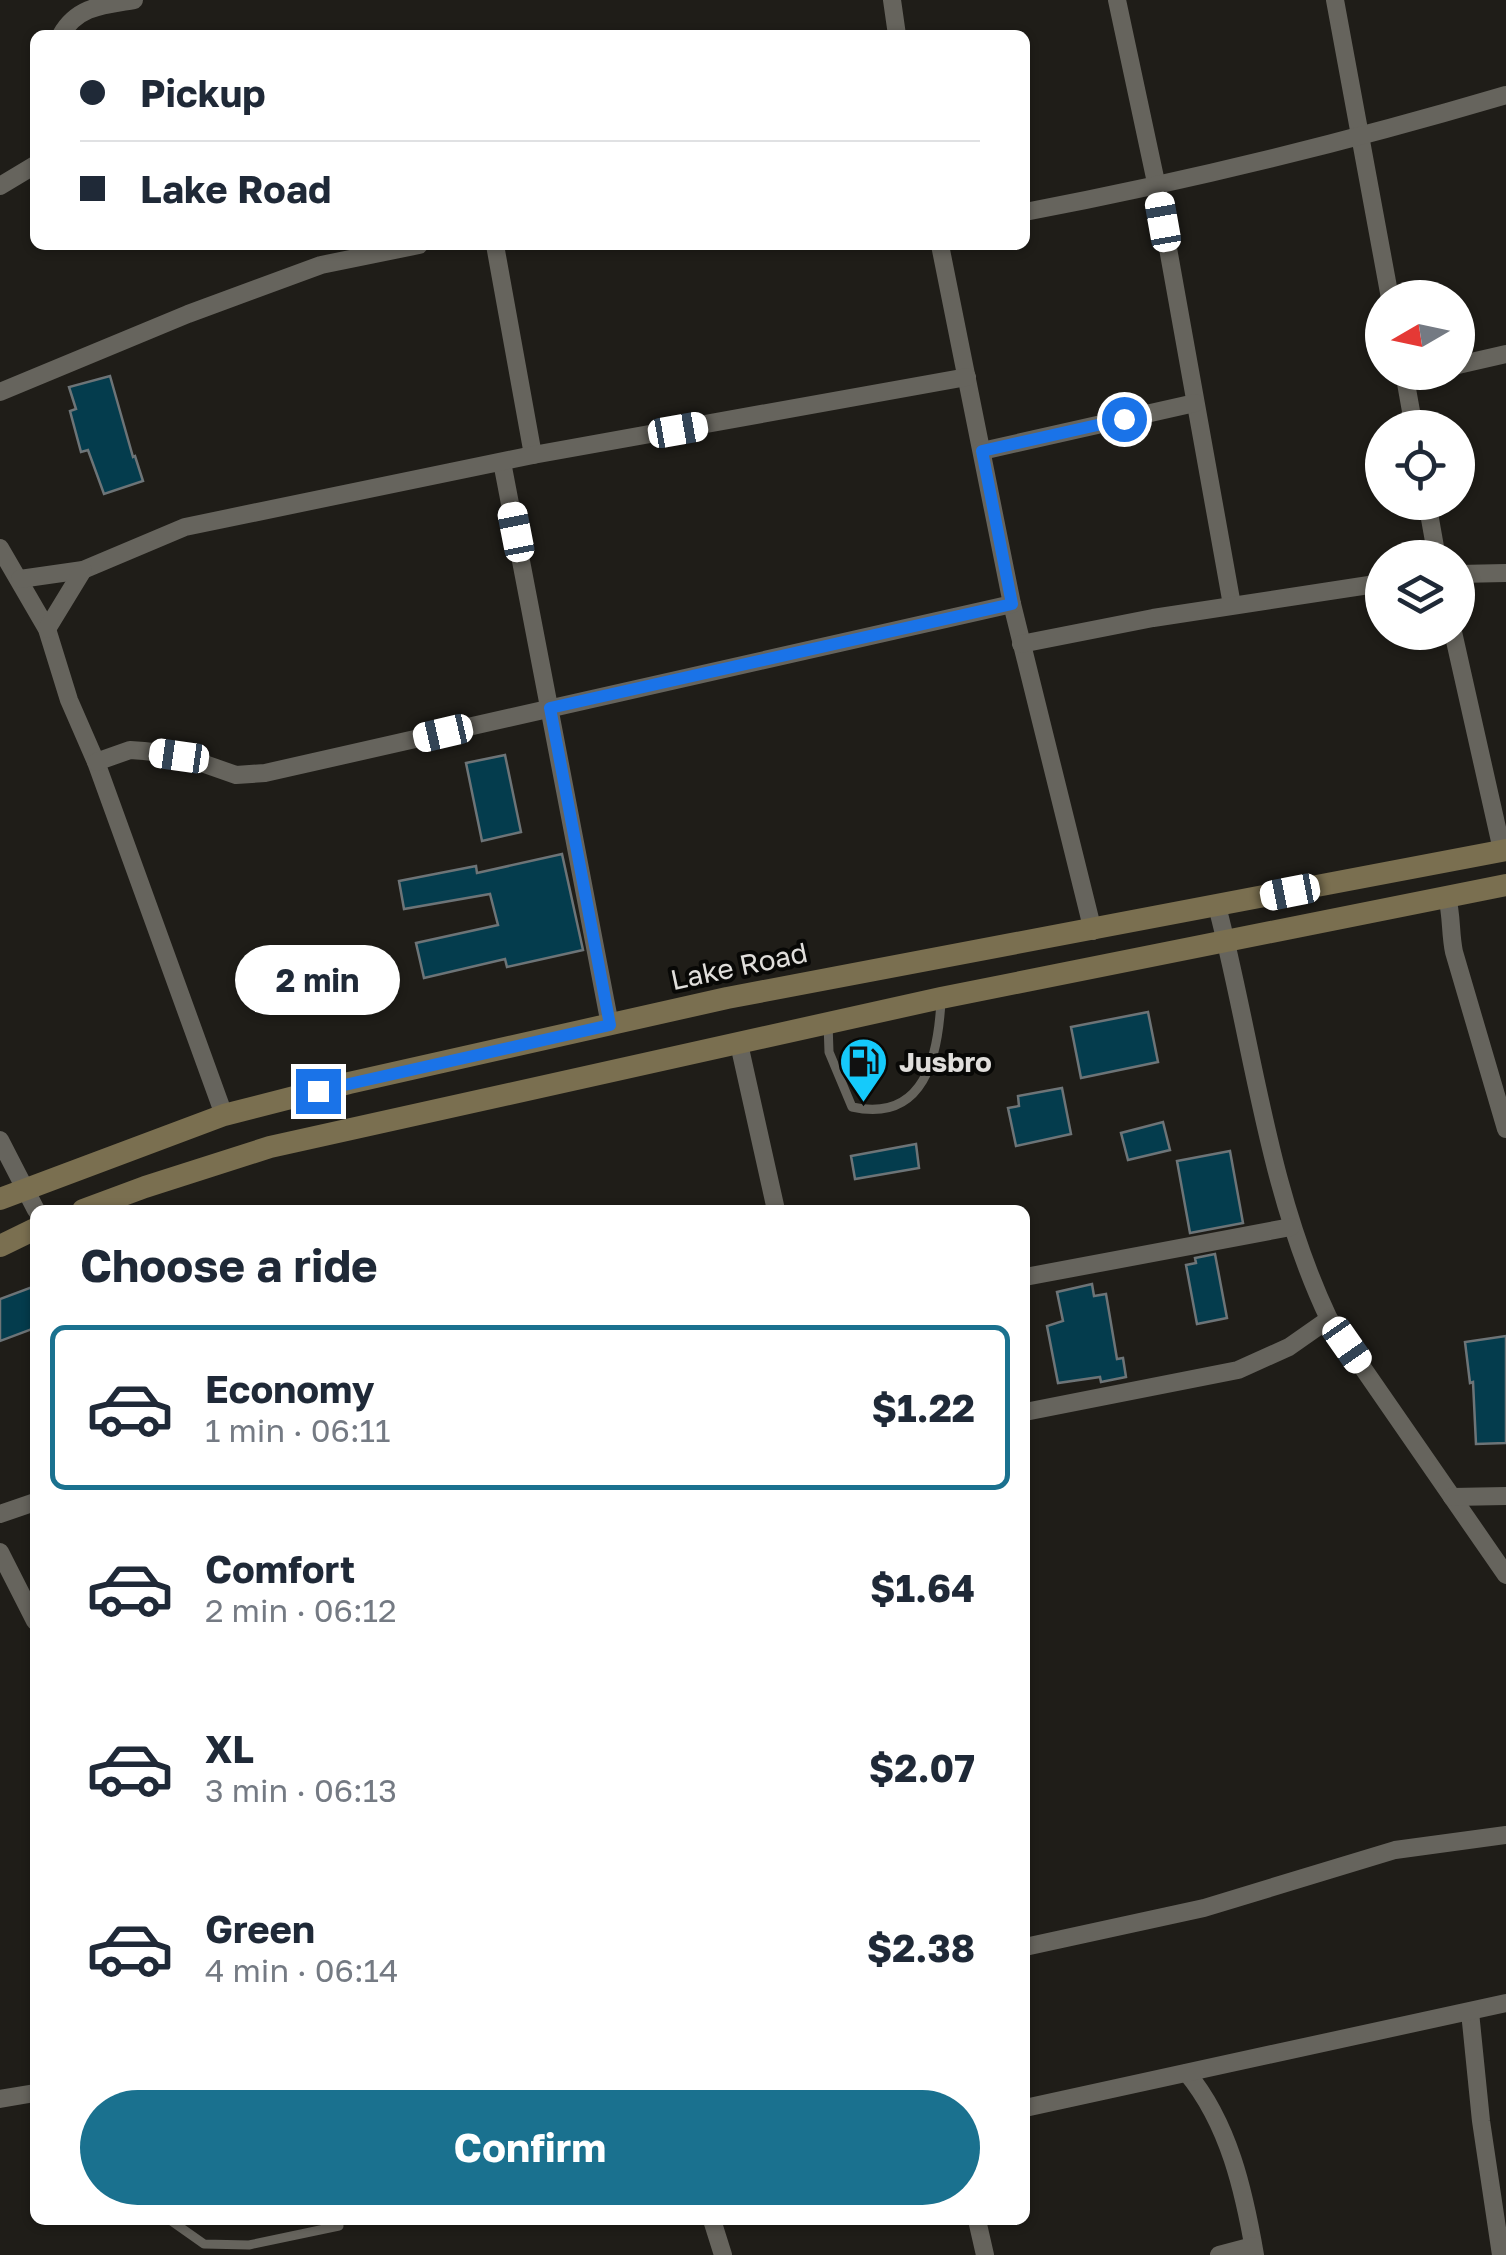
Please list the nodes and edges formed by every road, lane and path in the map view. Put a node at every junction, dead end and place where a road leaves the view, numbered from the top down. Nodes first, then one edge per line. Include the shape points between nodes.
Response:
1 (134, 0) edge
2 (892, 0) edge
3 (1116, 0) edge
4 (1336, 0) edge
5 (64, 30) edge
6 (897, 30) edge
7 (1506, 96) edge
8 (1360, 139) junction
9 (30, 168) edge
10 (0, 186) edge
11 (1157, 186) junction
12 (1030, 211) edge
13 (396, 250) edge
14 (495, 250) edge
15 (941, 250) edge
16 (1387, 280) edge
17 (1506, 354) edge
18 (1475, 361) edge
19 (967, 378) junction
20 (0, 392) edge
21 (1194, 403) junction
22 (982, 451) junction
23 (533, 456) junction
24 (502, 462) junction
25 (0, 548) edge
26 (83, 570) junction
27 (1506, 572) edge
28 (1475, 573) edge
29 (20, 579) junction
30 (1365, 586) edge
31 (1012, 604) junction
32 (1232, 606) junction
33 (47, 629) junction
34 (1021, 644) junction
35 (1457, 650) edge
36 (550, 708) junction
37 (96, 762) junction
38 (1504, 850) edge
39 (1506, 885) edge
40 (1447, 897) junction
41 (1217, 906) junction
42 (1093, 931) junction
43 (1226, 941) junction
44 (941, 998) junction
45 (828, 1023) junction
46 (610, 1025) junction
47 (739, 1044) junction
48 (224, 1115) junction
49 (1506, 1129) edge
50 (0, 1140) edge
51 (0, 1199) edge
52 (31, 1199) edge
53 (96, 1205) edge
54 (775, 1205) edge
55 (1291, 1227) junction
56 (30, 1231) edge
57 (0, 1246) edge
58 (1030, 1276) edge
59 (1329, 1319) junction
60 (1030, 1411) edge
61 (1452, 1496) junction
62 (1506, 1496) edge
63 (30, 1504) edge
64 (0, 1514) edge
65 (0, 1552) edge
66 (1506, 1575) edge
67 (30, 1611) edge
68 (1506, 1835) edge
69 (1030, 1946) edge
70 (1506, 2003) edge
71 (1470, 2012) junction
72 (1188, 2073) junction
73 (30, 2094) edge
74 (0, 2099) edge
75 (1030, 2107) edge
76 (177, 2225) edge
77 (714, 2225) edge
78 (978, 2225) edge
79 (339, 2226) dead end
80 (1254, 2251) edge
81 (723, 2255) edge
82 (985, 2255) edge
83 (1218, 2255) edge
84 (1501, 2255) edge

1 - 5 street via 92,7
2 - 6 street
3 - 11 street
4 - 8 street
7 - 8 street
8 - 11 street
8 - 16 street
9 - 10 street
11 - 12 street
11 - 21 street
13 - 20 street via 321,266
14 - 23 street
15 - 19 street
17 - 18 street
19 - 22 street
19 - 23 street
21 - 22 street
21 - 32 street
22 - 31 street
23 - 24 street
24 - 26 street via 185,527
24 - 36 street
25 - 29 street
26 - 29 street
26 - 33 street
27 - 28 street
29 - 33 street
30 - 32 street
31 - 34 street
31 - 36 street
32 - 34 street
33 - 37 street
34 - 42 street
35 - 38 street
36 - 37 street via 264,773 236,775 179,756 130,750
36 - 46 street
37 - 48 street
38 - 41 main road, Lake Road
39 - 40 main road
40 - 43 main road
40 - 49 street via 1454,952
41 - 42 main road, Lake Road
41 - 43 street
42 - 46 main road, Lake Road
43 - 44 main road
43 - 55 street
44 - 45 main road
44 - 45 lane via 928,1070 906,1100 883,1108 852,1107 829,1052
45 - 47 main road
46 - 48 main road, Lake Road
47 - 53 main road via 270,1147
47 - 54 street
48 - 52 main road, Lake Road
50 - 52 street
51 - 52 main road, Lake Road
55 - 58 street
55 - 59 street
56 - 57 main road
59 - 60 street via 1238,1370
59 - 61 street
61 - 62 street
61 - 66 street
63 - 64 street
65 - 67 street
68 - 69 street via 1394,1850 1204,1908
70 - 71 street
71 - 72 street
71 - 84 street
72 - 75 street
72 - 80 street via 1218,2118
73 - 74 street
76 - 79 lane via 204,2244 249,2246
77 - 81 street
78 - 82 street
80 - 83 street

